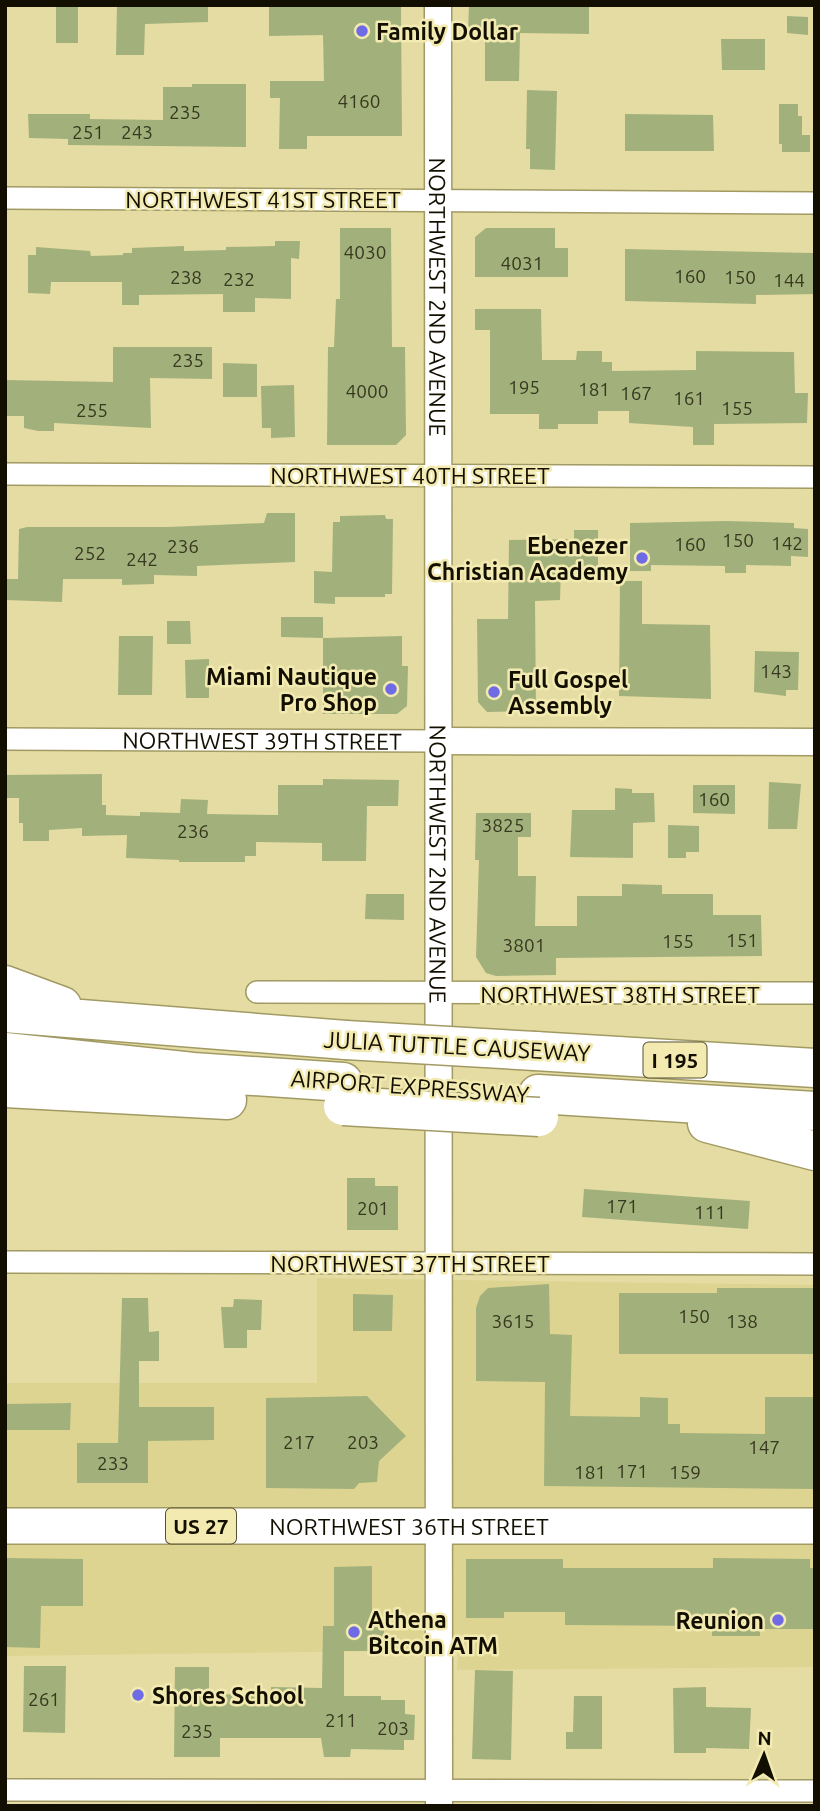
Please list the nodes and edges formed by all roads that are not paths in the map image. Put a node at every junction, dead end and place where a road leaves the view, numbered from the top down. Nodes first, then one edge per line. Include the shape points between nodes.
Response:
1 (438, 5) edge
2 (5, 198) edge
3 (438, 201) junction
4 (815, 203) edge
5 (5, 474) edge
6 (438, 475) junction
7 (815, 477) edge
8 (5, 740) edge
9 (439, 741) junction
10 (815, 742) edge
11 (5, 985) edge
12 (257, 992) dead end
13 (815, 993) edge
14 (439, 995) junction
15 (5, 1013) edge
16 (99, 1022) junction
17 (5, 1052) edge
18 (815, 1068) edge
19 (5, 1088) edge
20 (343, 1094) junction
21 (538, 1106) junction
22 (815, 1111) edge
23 (706, 1123) junction
24 (815, 1127) edge
25 (815, 1151) edge
26 (5, 1262) edge
27 (440, 1262) junction
28 (815, 1264) edge
29 (5, 1526) edge
30 (440, 1526) junction
31 (815, 1526) edge
32 (5, 1790) edge
33 (815, 1791) edge
34 (439, 1798) edge

1 - 3 street, NORTHWEST 2ND AVENUE
2 - 3 street, NORTHWEST 41ST STREET
3 - 4 street, NORTHWEST 41ST STREET
3 - 6 street, NORTHWEST 2ND AVENUE
5 - 6 street, NORTHWEST 40TH STREET
6 - 7 street, NORTHWEST 40TH STREET
6 - 9 street, NORTHWEST 2ND AVENUE
8 - 9 street, NORTHWEST 39TH STREET
9 - 10 street, NORTHWEST 39TH STREET
9 - 14 street, NORTHWEST 2ND AVENUE
11 - 16 highway
12 - 14 street, NORTHWEST 38TH STREET
13 - 14 street, NORTHWEST 38TH STREET
14 - 27 street, NORTHWEST 2ND AVENUE
15 - 16 highway
16 - 18 highway, JULIA TUTTLE CAUSEWAY / I 195, bridge
17 - 20 highway, AIRPORT EXPRESSWAY
19 - 20 highway
20 - 21 highway, bridge
21 - 22 highway, AIRPORT EXPRESSWAY
21 - 23 highway
23 - 24 highway
23 - 25 highway
26 - 27 street, NORTHWEST 37TH STREET
27 - 28 street, NORTHWEST 37TH STREET
27 - 30 street, NORTHWEST 2ND AVENUE
29 - 30 main road, NORTHWEST 36TH STREET / US 27
30 - 31 main road, NORTHWEST 36TH STREET / US 27
30 - 34 street, NORTHWEST 2ND AVENUE
32 - 34 street
33 - 34 street

